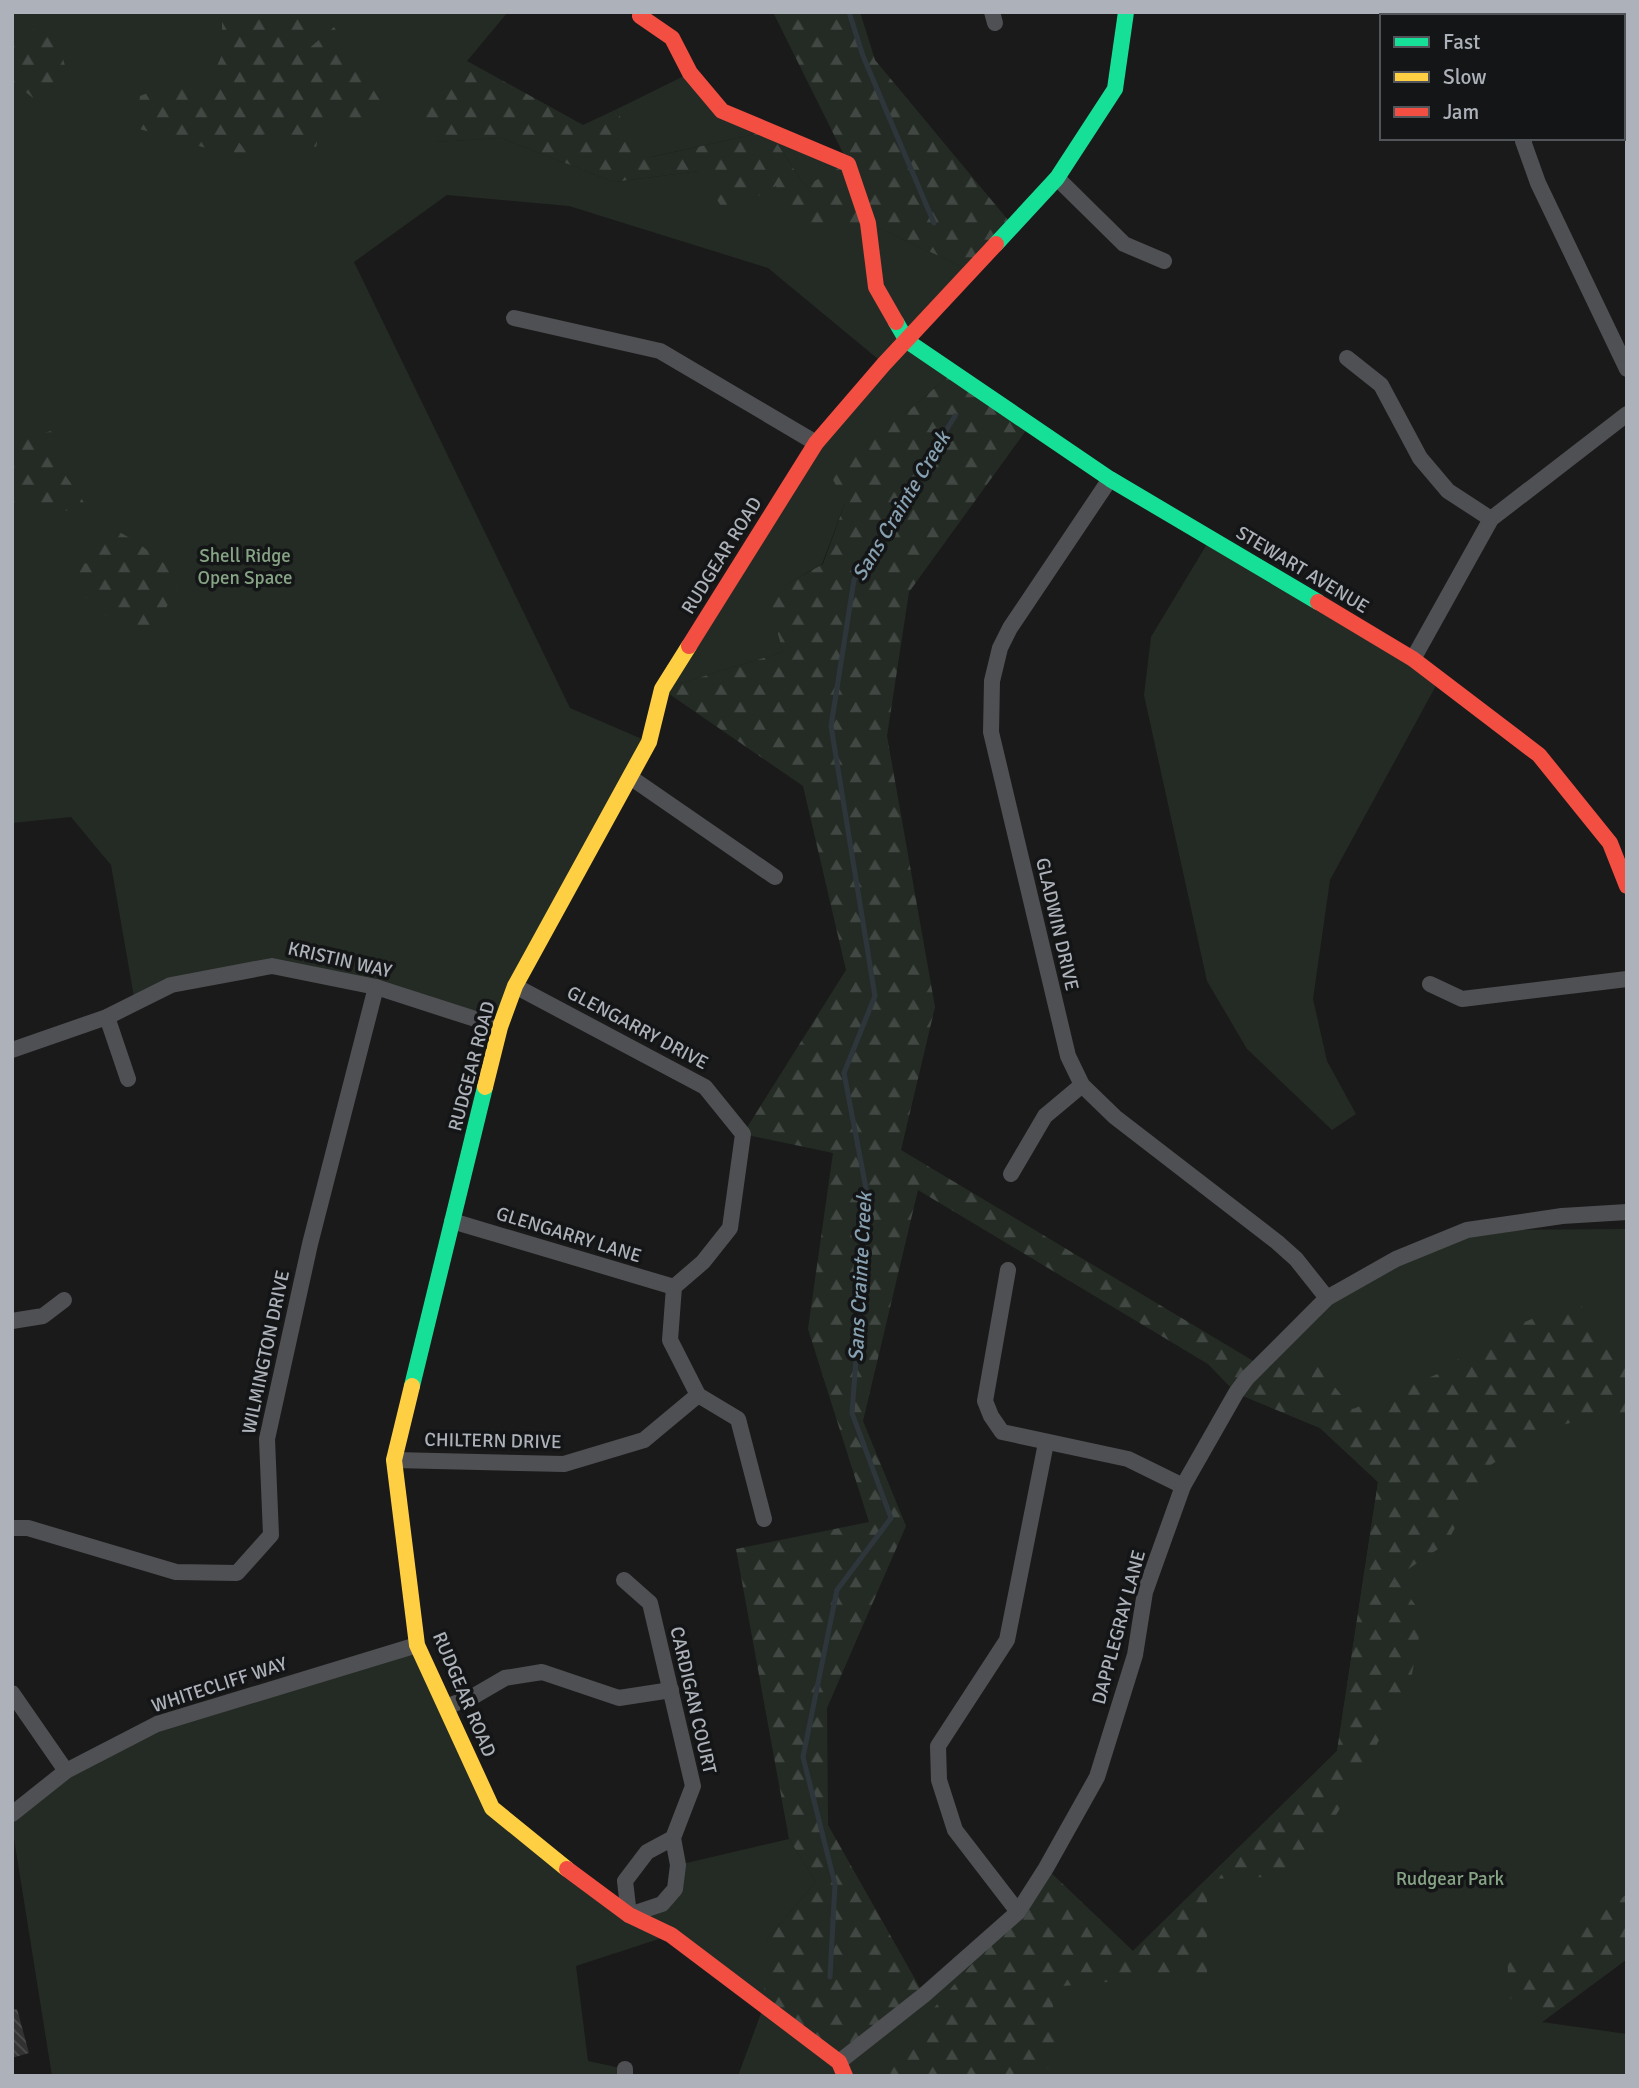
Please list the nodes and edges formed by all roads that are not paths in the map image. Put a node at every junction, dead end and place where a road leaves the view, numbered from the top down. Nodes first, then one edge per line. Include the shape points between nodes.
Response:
1 (1126, 12) edge
2 (640, 16) dead end
3 (1524, 140) edge
4 (1057, 178) junction
5 (1164, 261) dead end
6 (514, 318) dead end
7 (907, 341) junction
8 (1347, 358) dead end
9 (1627, 369) edge
10 (1627, 414) edge
11 (816, 443) junction
12 (1110, 479) junction
13 (1491, 519) junction
14 (1413, 659) junction
15 (630, 777) junction
16 (775, 877) dead end
17 (1627, 886) edge
18 (1627, 979) edge
19 (1430, 984) dead end
20 (515, 986) junction
21 (376, 987) junction
22 (107, 1017) junction
23 (500, 1027) junction
24 (12, 1050) edge
25 (128, 1079) dead end
26 (1082, 1085) junction
27 (1011, 1174) dead end
28 (1627, 1212) edge
29 (452, 1221) junction
30 (1008, 1270) dead end
31 (674, 1287) junction
32 (1327, 1298) junction
33 (64, 1300) dead end
34 (12, 1321) edge
35 (698, 1395) junction
36 (1046, 1443) junction
37 (394, 1460) junction
38 (1183, 1486) junction
39 (764, 1519) dead end
40 (12, 1528) edge
41 (624, 1580) dead end
42 (417, 1645) junction
43 (671, 1690) junction
44 (12, 1693) edge
45 (446, 1707) junction
46 (66, 1771) junction
47 (12, 1814) edge
48 (673, 1838) junction
49 (1017, 1912) junction
50 (629, 1915) junction
51 (842, 2069) edge

1 - 4 street, RUDGEAR ROAD via 1115,89
2 - 7 street via 672,38 690,73 722,111 848,164 868,223 876,288
3 - 9 street via 1538,183
4 - 5 street via 1124,244
4 - 7 street, RUDGEAR ROAD
6 - 11 street via 660,351
7 - 11 street, RUDGEAR ROAD
7 - 12 street, STEWART AVENUE
8 - 13 street via 1381,385 1420,458 1448,491
10 - 13 street
11 - 15 street, RUDGEAR ROAD via 662,689 649,742
12 - 14 street, STEWART AVENUE
12 - 26 street, GLADWIN DRIVE via 1010,628 994,666 990,707 991,732 1064,1043
13 - 14 street
14 - 17 street, STEWART AVENUE via 1539,755 1610,843
15 - 16 street
15 - 20 street, RUDGEAR ROAD
18 - 19 street via 1462,999
20 - 23 street, RUDGEAR ROAD
20 - 31 street, GLENGARRY DRIVE via 705,1087 743,1134 730,1228
21 - 22 street, KRISTIN WAY via 272,965 171,985
21 - 23 street, KRISTIN WAY
21 - 40 street, WILMINGTON DRIVE via 310,1244 267,1439 271,1535 237,1573 176,1572 28,1528
22 - 24 street, KRISTIN WAY
22 - 25 street
23 - 29 street, RUDGEAR ROAD
26 - 27 street via 1045,1116
26 - 32 street, GLADWIN DRIVE via 1115,1118 1277,1242
28 - 32 street, DAPPLEGRAY LANE via 1467,1230 1396,1259
29 - 31 street, GLENGARRY LANE
29 - 37 street, RUDGEAR ROAD
30 - 36 street via 985,1401 1003,1432
31 - 35 street via 670,1340
32 - 38 street, DAPPLEGRAY LANE via 1241,1385
33 - 34 street via 43,1316
35 - 37 street, CHILTERN DRIVE via 644,1440 564,1464
35 - 39 street via 738,1419
36 - 38 street via 1128,1459
36 - 49 street via 1007,1640 938,1746 939,1780 955,1830
37 - 42 street, RUDGEAR ROAD
38 - 49 street, DAPPLEGRAY LANE via 1145,1592 1135,1655 1097,1777
41 - 43 street, CARDIGAN COURT via 650,1603
42 - 45 street, RUDGEAR ROAD
42 - 46 street, WHITECLIFF WAY via 157,1724
43 - 45 street via 619,1698 542,1672 506,1678
43 - 48 street, CARDIGAN COURT via 693,1786
44 - 46 street
45 - 50 street, RUDGEAR ROAD via 492,1808
46 - 47 street, WHITECLIFF WAY
48 - 50 street via 648,1852 625,1881
48 - 50 street, CARDIGAN COURT via 678,1865 675,1889 662,1904
49 - 51 street, DAPPLEGRAY LANE
50 - 51 street, RUDGEAR ROAD via 671,1936

